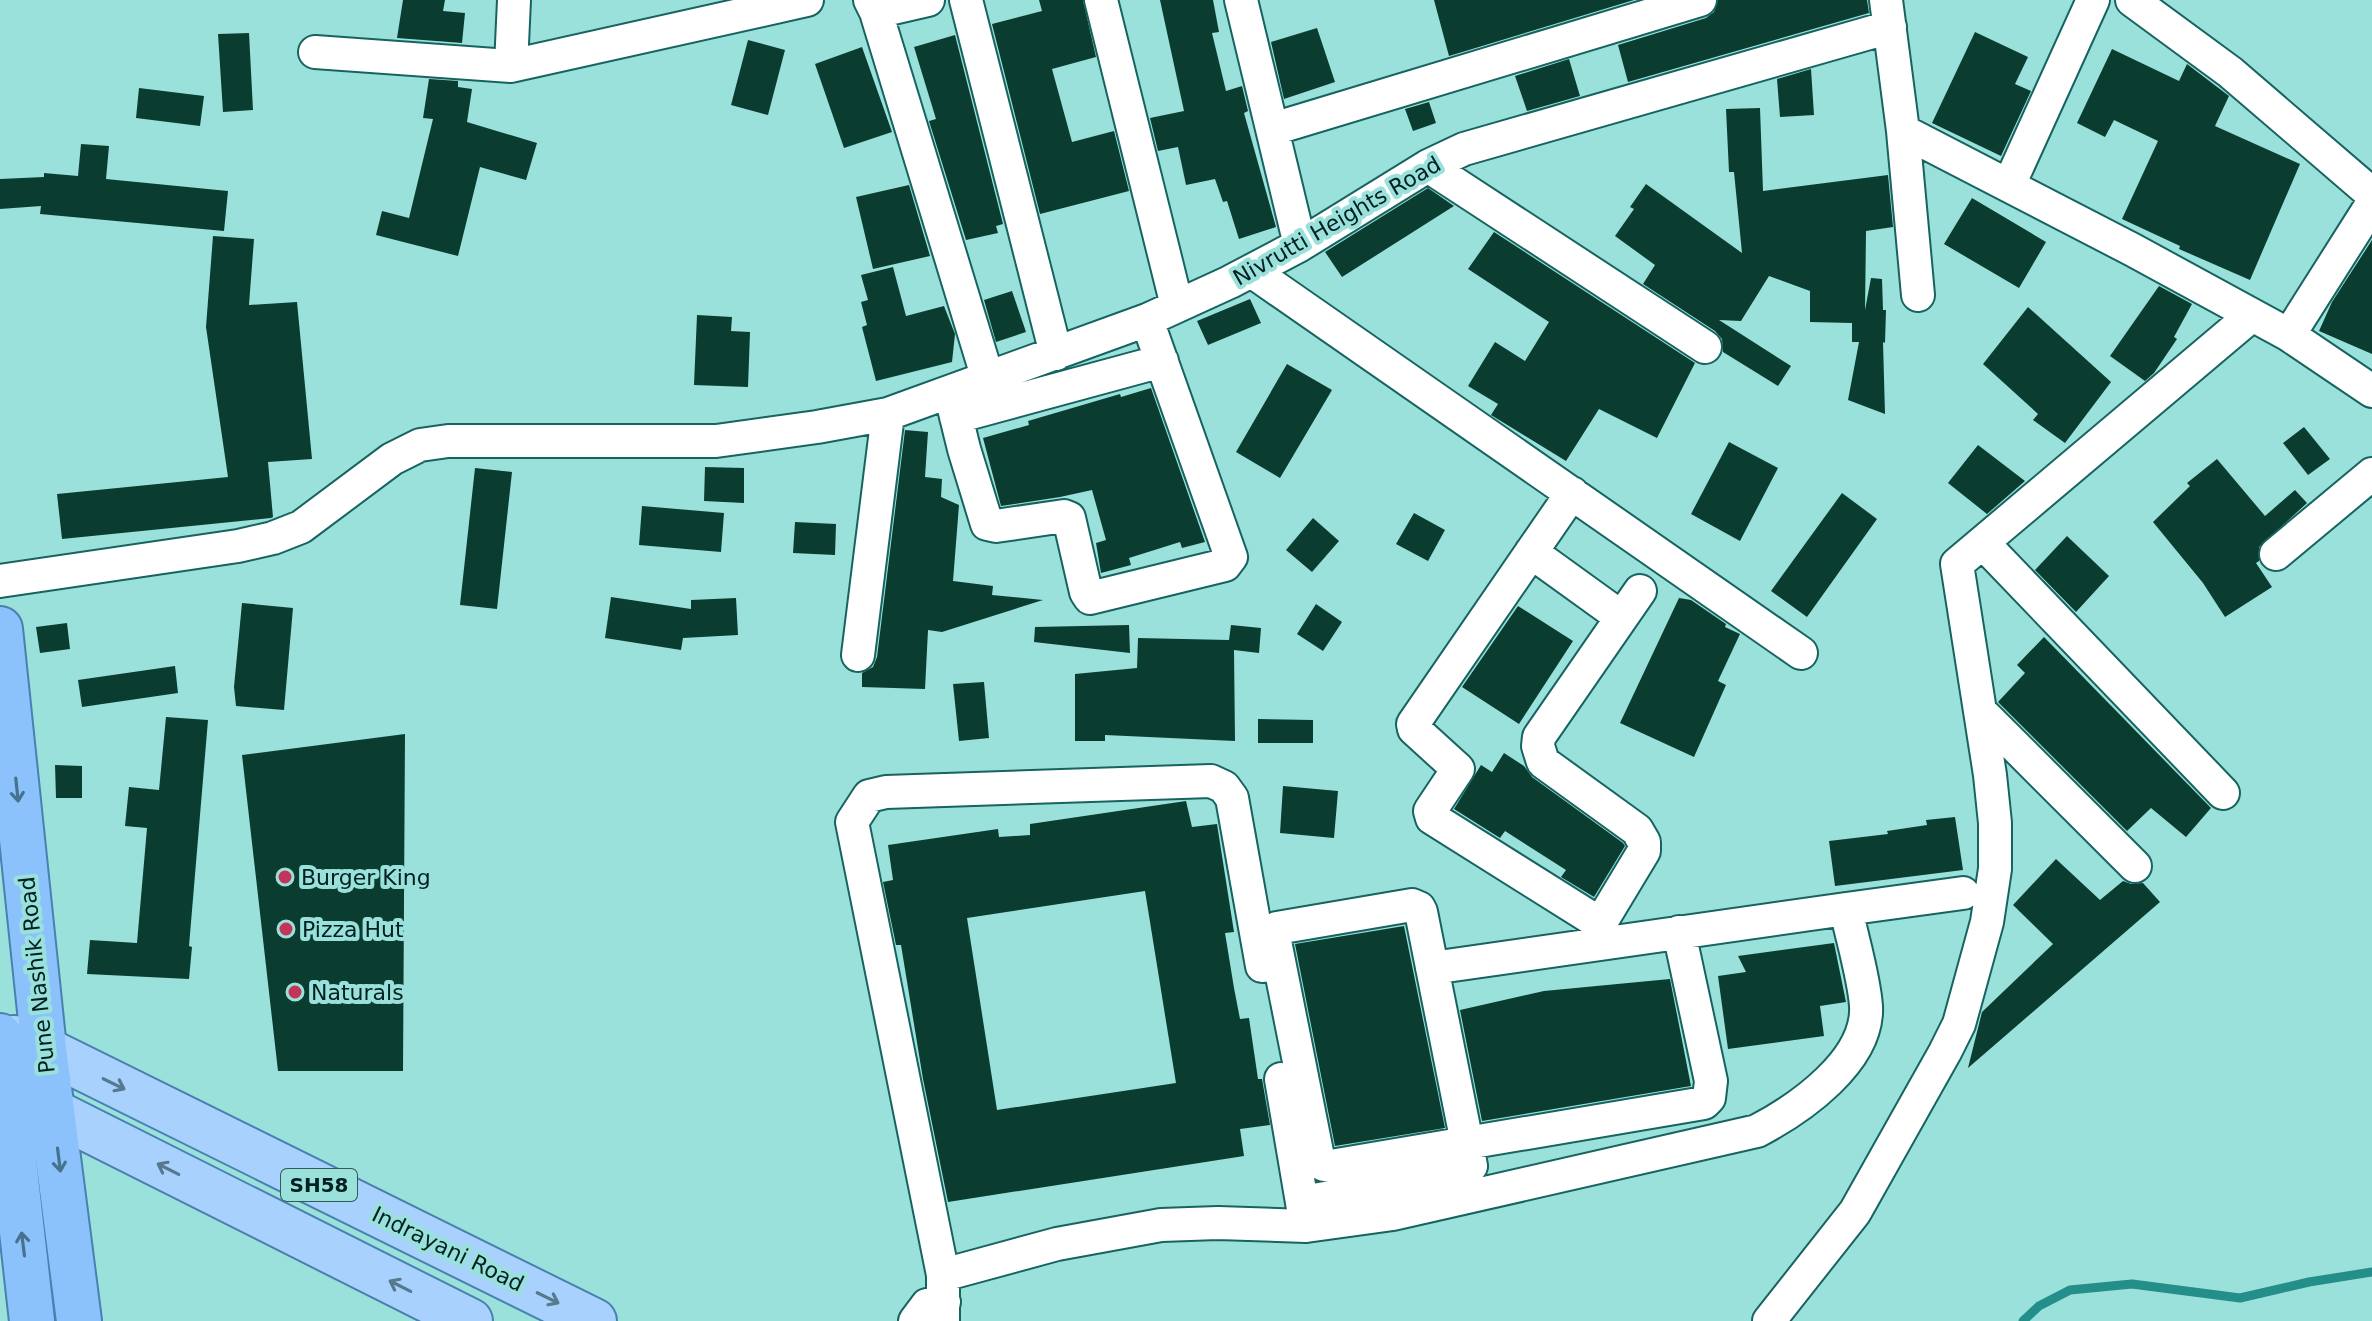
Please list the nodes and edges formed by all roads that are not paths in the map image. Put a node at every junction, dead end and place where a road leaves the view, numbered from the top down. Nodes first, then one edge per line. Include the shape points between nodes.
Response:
1 (514, 0) edge
2 (807, 0) edge
3 (928, 0) edge
4 (966, 0) edge
5 (1101, 0) edge
6 (1241, 0) edge
7 (1700, 0) edge
8 (2093, 0) edge
9 (2132, 0) edge
10 (873, 6) edge
11 (1888, 14) edge
12 (315, 52) dead end
13 (511, 66) junction
14 (1273, 129) junction
15 (1903, 131) junction
16 (1428, 166) junction
17 (2009, 185) junction
18 (2372, 194) edge
19 (2372, 204) edge
20 (1300, 245) junction
21 (1253, 272) junction
22 (1918, 295) dead end
23 (1177, 306) junction
24 (2252, 315) junction
25 (1147, 320) junction
26 (2289, 335) junction
27 (1705, 347) dead end
28 (1056, 354) junction
29 (1162, 361) junction
30 (988, 379) junction
31 (2372, 391) edge
32 (953, 405) junction
33 (888, 414) junction
34 (2372, 474) edge
35 (1572, 493) junction
36 (1983, 543) junction
37 (1531, 552) junction
38 (2276, 554) dead end
39 (0, 581) edge
40 (1640, 591) dead end
41 (1621, 617) junction
42 (0, 629) edge
43 (1801, 653) dead end
44 (858, 655) dead end
45 (1980, 711) junction
46 (2223, 793) dead end
47 (2135, 866) dead end
48 (1963, 893) dead end
49 (1846, 909) junction
50 (1679, 932) junction
51 (1432, 968) junction
52 (0, 1034) edge
53 (44, 1049) junction
54 (3, 1097) edge
55 (52, 1111) junction
56 (1467, 1143) junction
57 (1304, 1214) junction
58 (943, 1299) edge
59 (32, 1321) edge
60 (79, 1321) edge
61 (470, 1321) edge
62 (594, 1321) edge
63 (915, 1321) edge
64 (1769, 1321) edge

1 - 13 street
2 - 13 street
3 - 10 street
4 - 28 street
5 - 23 street
6 - 14 street
7 - 14 street
8 - 17 street
9 - 18 street via 2230,72
10 - 30 street
11 - 15 street
11 - 16 street, Nivrutti Heights Road via 1464,149
12 - 13 street
14 - 20 street
15 - 17 street
15 - 22 street
16 - 20 street, Nivrutti Heights Road
16 - 27 street
17 - 24 street
19 - 26 street
20 - 21 street, Nivrutti Heights Road
21 - 23 street, Nivrutti Heights Road
21 - 35 street
23 - 25 street, Nivrutti Heights Road
24 - 26 street
24 - 36 street
25 - 28 street, Nivrutti Heights Road
25 - 29 street
26 - 31 street
28 - 30 street, Nivrutti Heights Road
29 - 32 street
29 - 32 street via 1231,557 1225,565 1090,598 1069,518 987,524
30 - 32 street, Nivrutti Heights Road
32 - 33 street
33 - 39 street via 716,441 420,445 392,459 301,527 273,538
33 - 44 street
34 - 38 street
35 - 37 street
35 - 43 street
36 - 45 street via 1957,564
36 - 46 street
37 - 41 street
37 - 41 street via 1413,724 1458,769 1430,811 1432,818 1596,921 1603,919 1644,851 1644,842 1637,830 1543,762 1538,746 1543,729
40 - 41 street
42 -> 53 highway, Pune Nashik Road
45 - 47 street
45 - 64 street via 1995,823 1995,869 1987,922 1959,1024 1855,1212
48 - 49 street
49 - 50 street
49 - 57 street via 1866,1007 1862,1028 1854,1048 1824,1087 1783,1117 1757,1131 1393,1214
50 - 51 street
50 - 56 street via 1711,1081 1704,1103
51 - 56 street
51 - 56 street via 1415,905 1281,926 1275,932 1321,1162 1331,1166
52 - 53 main road, Indrayani Road
52 - 54 highway, Pune Nashik Road
53 - 55 highway, Pune Nashik Road
53 -> 62 main road, Indrayani Road / SH58
54 - 55 main road
59 -> 54 highway, Pune Nashik Road
55 -> 60 highway, Pune Nashik Road
61 -> 55 main road, SH58
56 - 57 street via 1471,1166 1464,1174
57 - 58 street via 1161,1225 1057,1244
57 - 58 street via 1236,812 1224,787 1211,781 869,796 852,822
58 - 63 street via 927,1305

